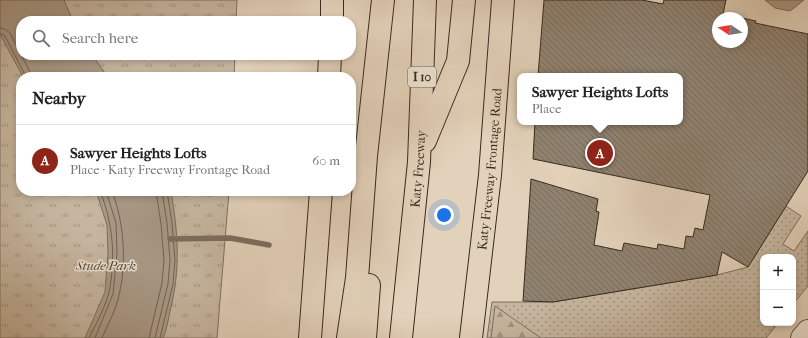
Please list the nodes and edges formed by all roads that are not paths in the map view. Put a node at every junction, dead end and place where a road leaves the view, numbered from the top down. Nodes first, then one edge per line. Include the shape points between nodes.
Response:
1 (332, 0) edge
2 (383, 0) edge
3 (425, 0) edge
4 (464, 0) edge
5 (503, 0) edge
6 (332, 16) edge
7 (330, 60) edge
8 (329, 72) edge
9 (372, 157) junction
10 (420, 158) junction
11 (321, 196) edge
12 (808, 330) edge
13 (310, 338) edge
14 (348, 338) edge
15 (365, 338) edge
16 (401, 338) edge
17 (471, 338) edge
18 (802, 338) edge

1 - 6 main road
2 - 9 main road
3 - 10 main road, Katy Freeway / I 10
4 - 10 main road via 458,61
5 - 17 main road, Katy Freeway Frontage Road via 490,175
7 - 8 main road
9 - 14 main road
9 - 15 main road
10 - 16 main road, Katy Freeway / I 10
11 - 13 main road
12 - 18 lane

